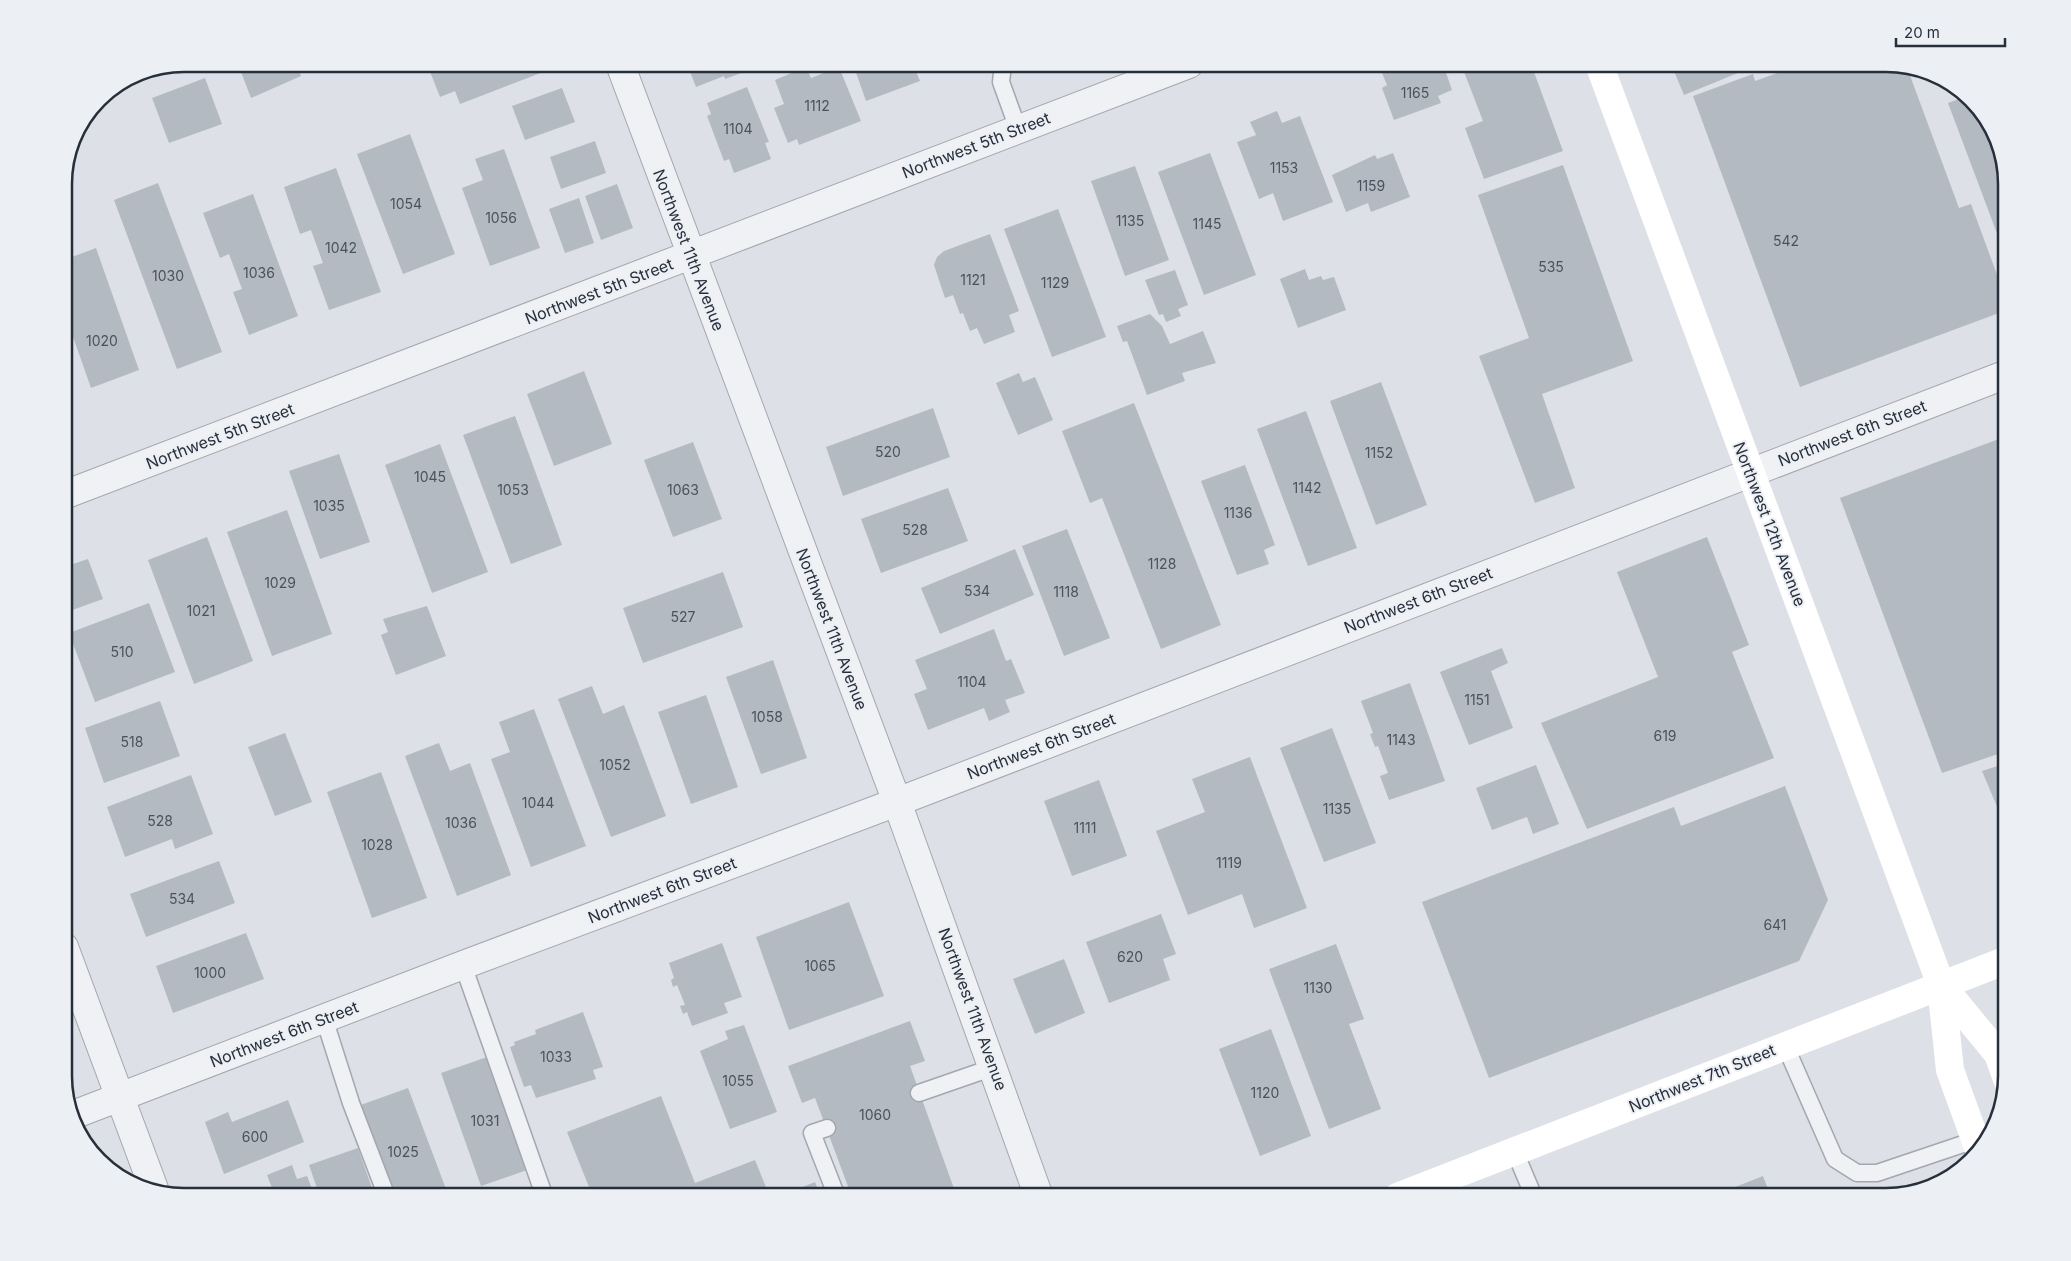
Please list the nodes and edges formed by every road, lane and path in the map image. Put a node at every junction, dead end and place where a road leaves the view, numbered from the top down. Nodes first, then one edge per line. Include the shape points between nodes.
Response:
1 (1167, 72) edge
2 (1602, 72) edge
3 (623, 73) edge
4 (1002, 73) edge
5 (1018, 129) junction
6 (691, 256) junction
7 (1998, 377) edge
8 (1750, 472) junction
9 (73, 493) edge
10 (898, 802) junction
11 (1998, 963) edge
12 (463, 965) junction
13 (73, 971) edge
14 (1941, 984) junction
15 (324, 1018) junction
16 (1786, 1045) junction
17 (1998, 1054) edge
18 (994, 1067) junction
19 (920, 1093) dead end
20 (120, 1097) junction
21 (78, 1113) edge
22 (827, 1128) dead end
23 (1976, 1143) edge
24 (1974, 1146) edge
25 (1515, 1152) junction
26 (152, 1184) edge
27 (384, 1188) edge
28 (542, 1188) edge
29 (833, 1188) edge
30 (1036, 1188) edge
31 (1421, 1188) edge
32 (1530, 1188) edge

1 - 5 street, Northwest 5th Street
2 - 8 main road, Northwest 12th Avenue
3 - 6 street, Northwest 11th Avenue
4 - 5 lane via 1001,82
5 - 6 street, Northwest 5th Street
6 - 9 street, Northwest 5th Street
6 - 10 street, Northwest 11th Avenue
7 - 8 street, Northwest 6th Street
8 - 10 street, Northwest 6th Street
8 - 14 main road, Northwest 12th Avenue
10 - 12 street, Northwest 6th Street
10 - 18 street, Northwest 11th Avenue
11 - 14 main road, Northwest 7th Street
12 - 15 street, Northwest 6th Street
12 - 28 lane
13 - 20 street
14 - 16 main road, Northwest 7th Street
14 - 17 main road, Northwest 12th Avenue
14 - 23 main road, Northwest 12th Avenue via 1950,1070
15 - 20 street, Northwest 6th Street
15 - 27 lane via 351,1103
16 - 24 lane via 1835,1159 1857,1173 1877,1173
16 - 25 main road, Northwest 7th Street
18 - 19 lane
18 - 30 street, Northwest 11th Avenue
20 - 21 street, Northwest 6th Street
20 - 26 street
22 - 29 lane via 812,1133
25 - 31 main road, Northwest 7th Street
25 - 32 lane

